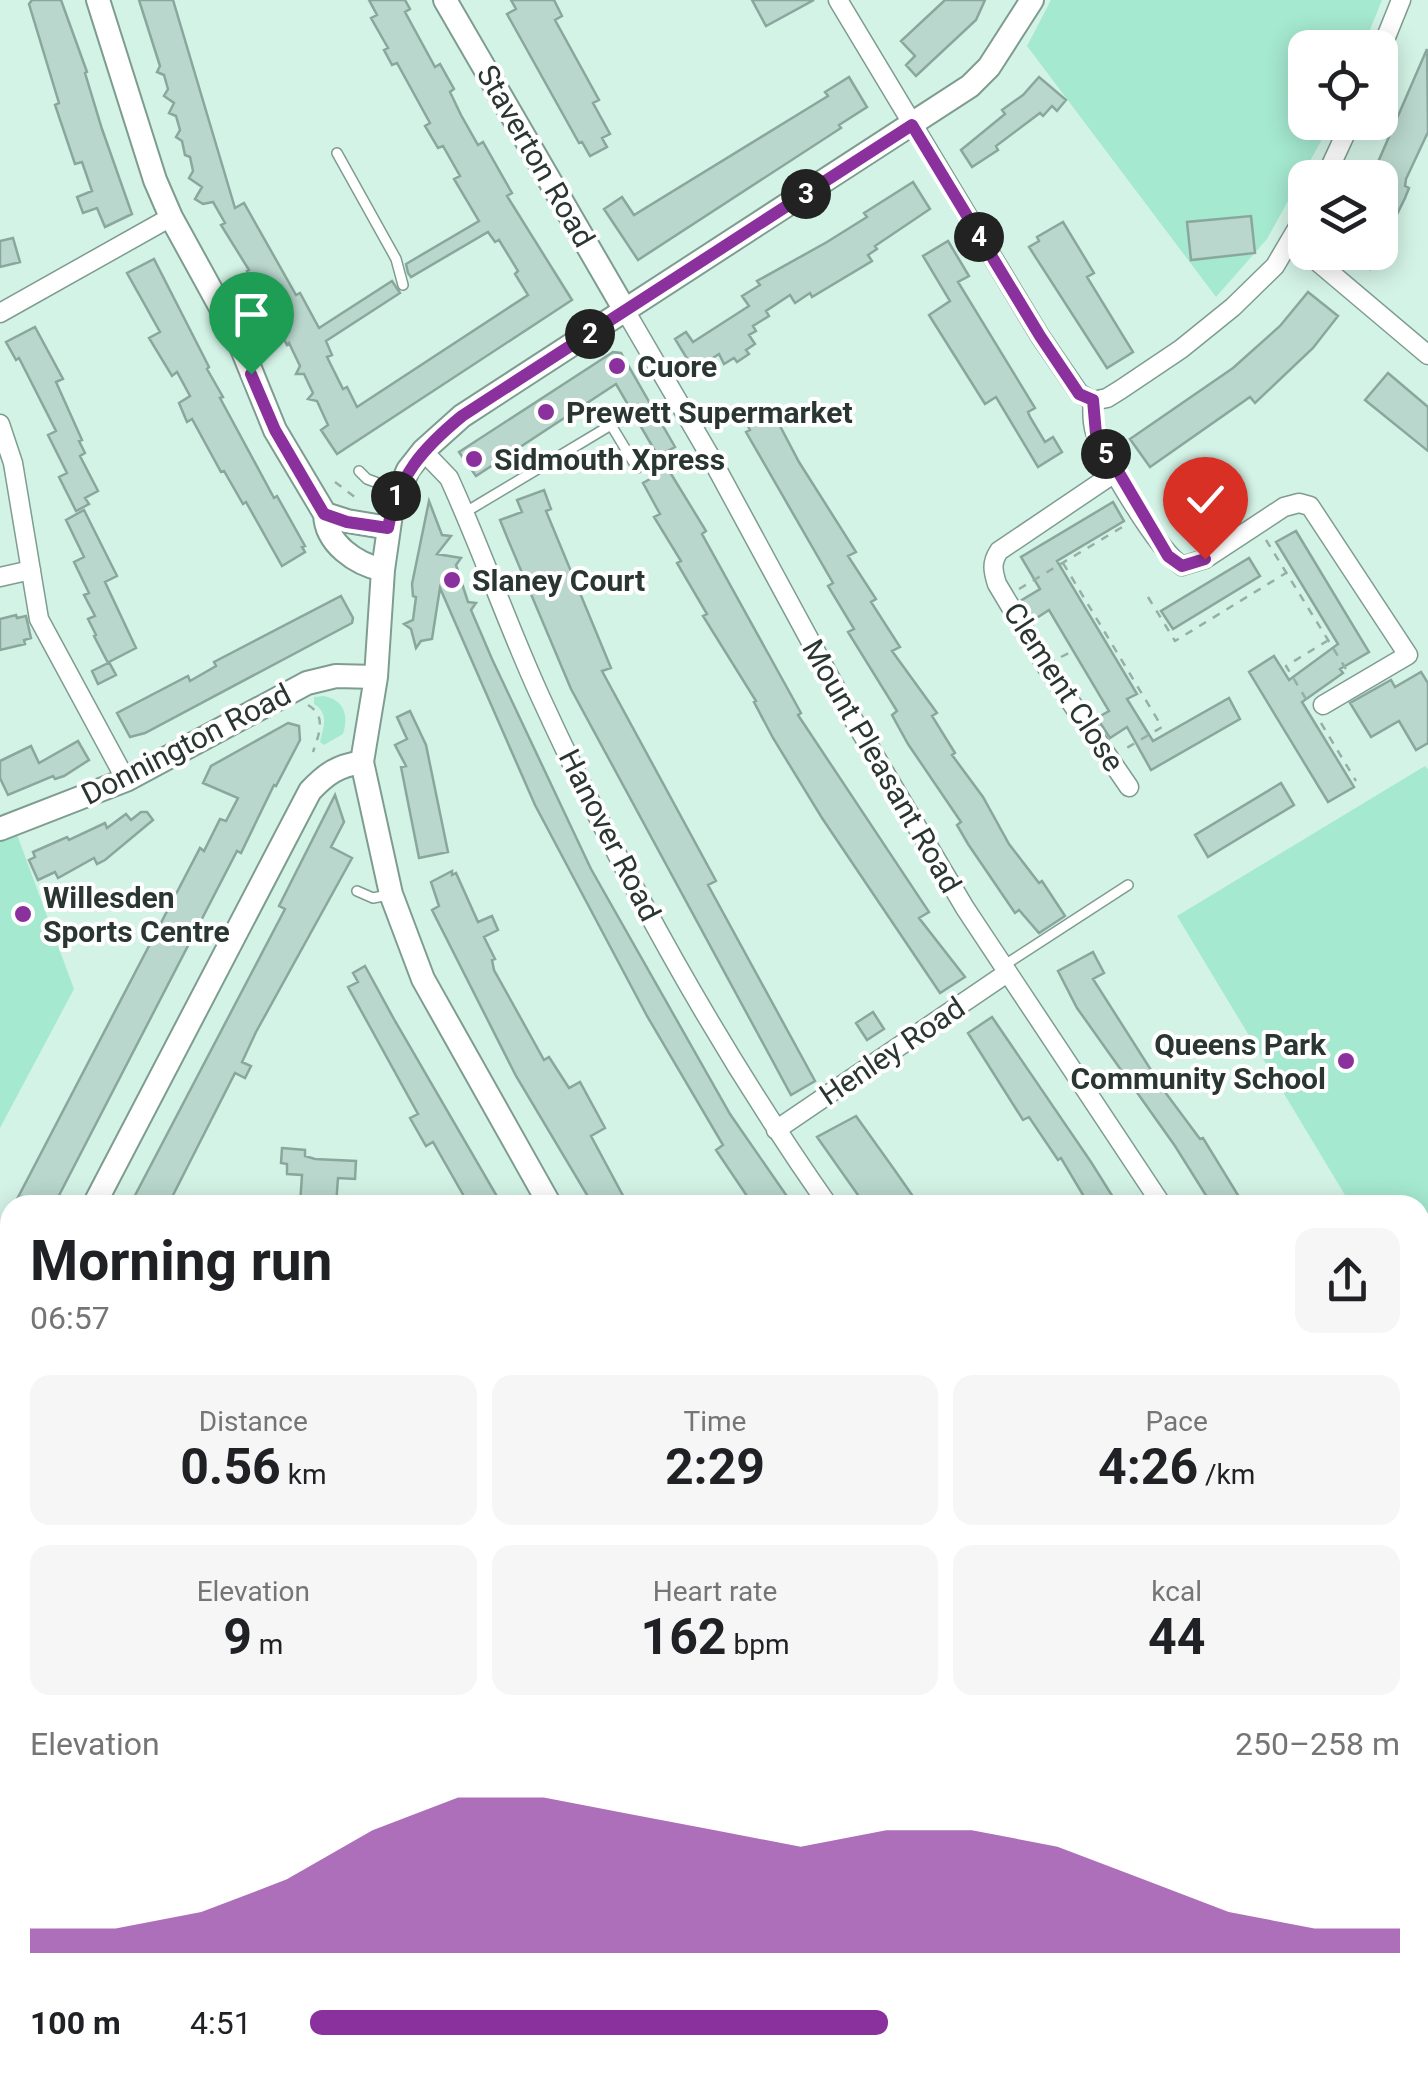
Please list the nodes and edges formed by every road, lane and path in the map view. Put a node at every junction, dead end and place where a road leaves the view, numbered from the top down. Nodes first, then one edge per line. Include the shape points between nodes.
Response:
1 (98, 0) edge
2 (445, 0) edge
3 (838, 0) edge
4 (1032, 0) edge
5 (1402, 0) edge
6 (1389, 30) edge
7 (912, 125) junction
8 (337, 152) dead end
9 (171, 217) junction
10 (1288, 257) edge
11 (1327, 270) edge
12 (403, 285) dead end
13 (626, 312) junction
14 (0, 314) edge
15 (1428, 356) edge
16 (1093, 400) junction
17 (0, 424) edge
18 (422, 451) junction
19 (637, 468) dead end
20 (359, 471) dead end
21 (1116, 472) junction
22 (326, 488) dead end
23 (398, 490) junction
24 (360, 501) dead end
25 (464, 512) junction
26 (1130, 523) dead end
27 (336, 526) junction
28 (1257, 526) junction
29 (388, 528) junction
30 (1063, 563) junction
31 (31, 570) junction
32 (383, 570) junction
33 (1286, 573) junction
34 (0, 576) edge
35 (1148, 596) dead end
36 (1005, 597) junction
37 (1349, 675) dead end
38 (376, 677) junction
39 (298, 702) dead end
40 (1323, 705) dead end
41 (313, 752) dead end
42 (1111, 757) junction
43 (362, 762) junction
44 (126, 780) junction
45 (1129, 787) dead end
46 (0, 829) edge
47 (1128, 885) dead end
48 (356, 891) dead end
49 (391, 894) junction
50 (1005, 969) junction
51 (776, 1130) junction
52 (99, 1195) edge
53 (544, 1195) edge
54 (821, 1195) edge
55 (1155, 1195) edge

1 - 9 street
2 - 13 street, Staverton Road
3 - 7 street
4 - 7 street via 989,67
5 - 6 street
7 - 13 street
7 - 16 street via 1040,336 1079,394
8 - 12 lane via 396,259
9 - 14 street
9 - 27 street via 238,339 275,430
10 - 16 street via 1181,349 1107,398
11 - 15 street
13 - 18 street via 462,416
13 - 50 street, Mount Pleasant Road via 846,707
16 - 21 street via 1096,434
17 - 31 street
18 - 23 street
18 - 25 street, Hanover Road via 450,478
19 - 25 lane via 611,425
20 - 23 lane
21 - 28 street via 1168,556 1182,566
21 - 36 street, Clement Close via 999,551 992,570
22 - 24 path via 336,482
23 - 29 street
25 - 51 street, Hanover Road via 609,841
26 - 30 path
27 - 29 street
27 - 32 street via 354,560
28 - 33 path
28 - 40 street via 1284,506 1310,506 1408,655
29 - 32 street
30 - 36 path
30 - 42 path via 1162,727
31 - 34 street
31 - 44 street via 39,618
32 - 38 street
33 - 35 path via 1176,641
33 - 37 path
36 - 42 street, Clement Close
38 - 43 street
38 - 44 street, Donnington Road via 307,683
39 - 41 path via 318,713
42 - 45 street, Clement Close
43 - 49 street
43 - 52 street via 326,774 310,791
44 - 46 street, Donnington Road
47 - 50 lane
48 - 49 lane via 372,898
49 - 53 street via 442,1018
50 - 51 street, Henley Road
50 - 55 street, Mount Pleasant Road
51 - 54 street, Hanover Road

